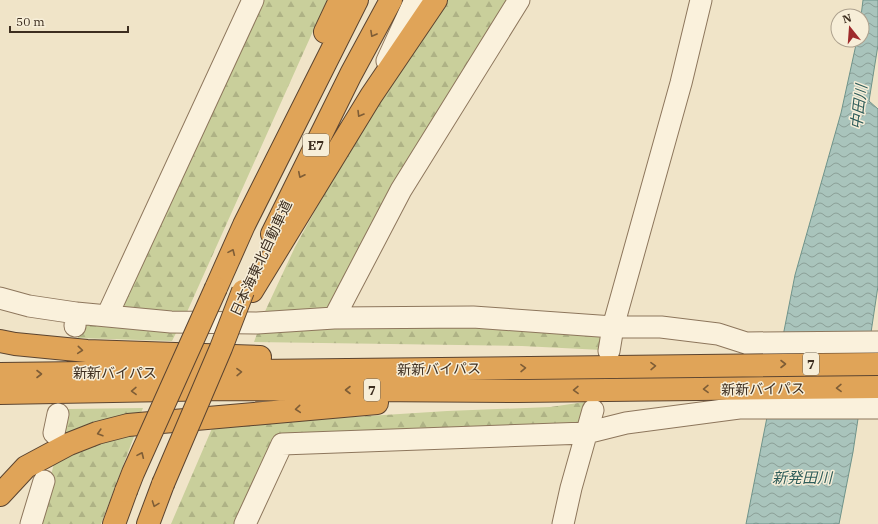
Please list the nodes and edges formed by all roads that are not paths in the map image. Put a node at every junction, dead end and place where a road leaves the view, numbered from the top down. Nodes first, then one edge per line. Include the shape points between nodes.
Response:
1 (253, 0) edge
2 (340, 0) edge
3 (357, 0) edge
4 (391, 0) edge
5 (415, 0) edge
6 (436, 0) edge
7 (519, 0) edge
8 (701, 0) edge
9 (371, 96) junction
10 (244, 226) junction
11 (248, 291) junction
12 (0, 298) edge
13 (107, 316) junction
14 (334, 318) junction
15 (614, 327) junction
16 (0, 341) edge
17 (878, 342) edge
18 (609, 351) dead end
19 (878, 364) edge
20 (500, 369) junction
21 (0, 374) edge
22 (878, 387) edge
23 (518, 391) junction
24 (0, 393) edge
25 (742, 398) junction
26 (878, 408) edge
27 (593, 410) dead end
28 (586, 433) junction
29 (44, 481) dead end
30 (0, 495) edge
31 (31, 524) edge
32 (114, 524) edge
33 (148, 524) edge
34 (245, 524) edge
35 (562, 524) edge

1 - 13 street
2 - 10 highway via 309,67
3 - 10 highway, 日本海東北自動車道 / E7
4 -> 11 highway, 日本海東北自動車道 / E7 via 351,74
5 - 9 street
6 - 9 highway
7 - 14 street via 401,190
8 - 15 street via 681,83
9 -> 11 highway
32 -> 10 highway, 日本海東北自動車道 / E7, bridge via 133,473
11 -> 33 highway, 日本海東北自動車道 / E7, bridge via 221,348
12 - 13 street via 76,320
13 - 14 street via 171,322 257,324
14 - 15 street via 472,317
15 - 17 street via 661,327 718,334 746,343
15 - 18 street
16 -> 20 highway via 87,351 240,357 448,356
20 -> 19 highway, 新新バイパス / 7
21 -> 20 highway, 新新バイパス / 7
22 -> 25 highway, 新新バイパス / 7
23 -> 24 highway, 新新バイパス / 7 via 226,389
25 -> 23 highway, 新新バイパス / 7
23 -> 30 highway via 128,425 69,444 26,467
25 - 26 street
25 - 28 street
27 - 28 street
28 - 34 street via 282,444
28 - 35 street
29 - 31 street

